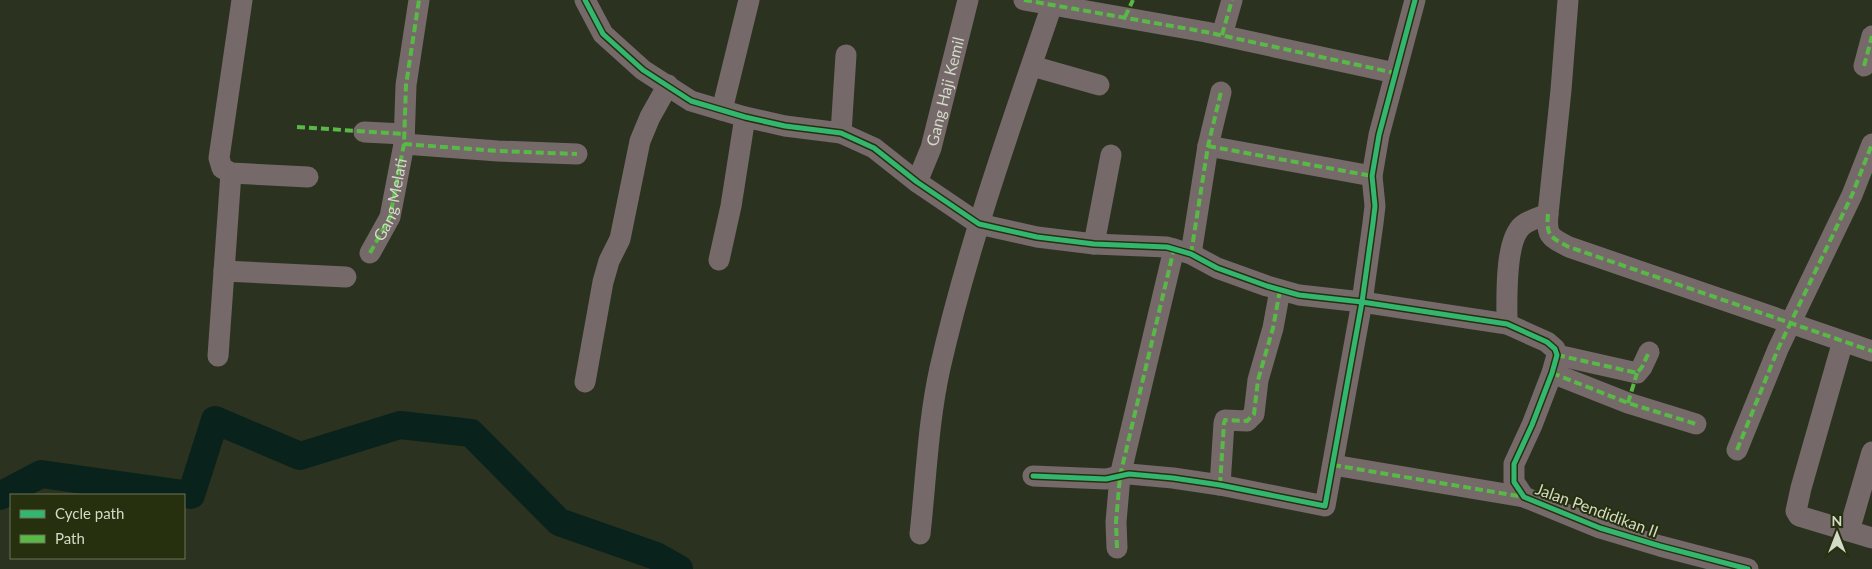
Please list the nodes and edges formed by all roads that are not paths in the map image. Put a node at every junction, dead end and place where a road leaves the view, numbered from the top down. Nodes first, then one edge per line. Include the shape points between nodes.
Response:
1 (242, 0) edge
2 (419, 0) edge
3 (585, 0) edge
4 (748, 0) edge
5 (968, 0) edge
6 (1024, 0) edge
7 (1232, 0) edge
8 (1415, 0) edge
9 (1568, 0) edge
10 (1052, 5) junction
11 (1129, 8) edge
12 (1222, 35) junction
13 (1872, 36) edge
14 (846, 55) dead end
15 (1032, 66) junction
16 (1864, 66) dead end
17 (1395, 73) junction
18 (1099, 84) dead end
19 (668, 85) junction
20 (1221, 92) dead end
21 (722, 110) junction
22 (745, 117) junction
23 (364, 132) dead end
24 (841, 133) junction
25 (404, 139) junction
26 (1872, 144) edge
27 (1208, 146) junction
28 (577, 154) dead end
29 (1111, 155) dead end
30 (231, 173) junction
31 (1372, 176) junction
32 (308, 177) dead end
33 (918, 182) junction
34 (1548, 214) junction
35 (978, 224) junction
36 (1094, 244) junction
37 (1182, 251) junction
38 (370, 254) dead end
39 (719, 260) dead end
40 (224, 271) junction
41 (346, 277) dead end
42 (1280, 290) junction
43 (1362, 302) junction
44 (1791, 323) junction
45 (1507, 324) junction
46 (1841, 348) dead end
47 (1872, 351) edge
48 (1649, 352) dead end
49 (218, 356) dead end
50 (1555, 364) junction
51 (1637, 373) junction
52 (585, 382) dead end
53 (1628, 403) junction
54 (1696, 424) dead end
55 (1737, 450) dead end
56 (1872, 452) edge
57 (1333, 464) junction
58 (1033, 476) dead end
59 (1120, 476) junction
60 (1220, 485) junction
61 (1524, 497) junction
62 (1849, 531) junction
63 (920, 534) dead end
64 (1872, 538) edge
65 (1117, 548) dead end
66 (1748, 569) edge

1 - 30 street via 219,158 222,168
2 - 25 street, Gang Melati via 406,85
3 - 19 street via 603,34 643,70
4 - 21 street
5 - 33 street, Gang Haji Kemil via 933,139
6 - 10 street
7 - 12 street
8 - 17 street
9 - 34 street
10 - 11 street
10 - 15 street
11 - 12 street
12 - 17 street
13 - 16 street
14 - 24 street
15 - 18 street
15 - 35 street
17 - 31 street
19 - 21 street via 691,101
19 - 52 street via 640,141 620,239 602,282
20 - 27 street
21 - 22 street
22 - 24 street
22 - 39 street
23 - 25 street
24 - 33 street via 874,148
25 - 28 street via 498,151
25 - 38 street, Gang Melati via 390,217
26 - 44 street via 1852,196
27 - 31 street
27 - 37 street
29 - 36 street
30 - 32 street
30 - 40 street
31 - 43 street via 1375,206
33 - 35 street
34 - 44 street via 1547,229 1551,237 1568,247
34 - 45 street via 1522,226 1513,241 1508,271
35 - 36 street via 1037,237
35 - 63 street via 940,370
36 - 37 street
37 - 42 street via 1217,268
37 - 59 street
40 - 41 street
40 - 49 street
42 - 43 street
42 - 60 street via 1258,380 1254,414 1247,421 1229,419 1224,423
43 - 45 street
43 - 57 street
44 - 47 street
44 - 55 street
45 - 50 street via 1547,342 1555,349
46 - 62 street via 1796,511 1799,516
48 - 51 street
50 - 51 street
50 - 53 street
50 - 61 street, Jalan Pendidikan II via 1514,464 1514,482
51 - 53 street
53 - 54 street
56 - 62 street
57 - 60 street via 1324,506
57 - 61 street
58 - 59 street via 1106,479
59 - 60 street via 1130,474
59 - 65 street
61 - 66 street, Jalan Pendidikan II via 1600,528
62 - 64 street

